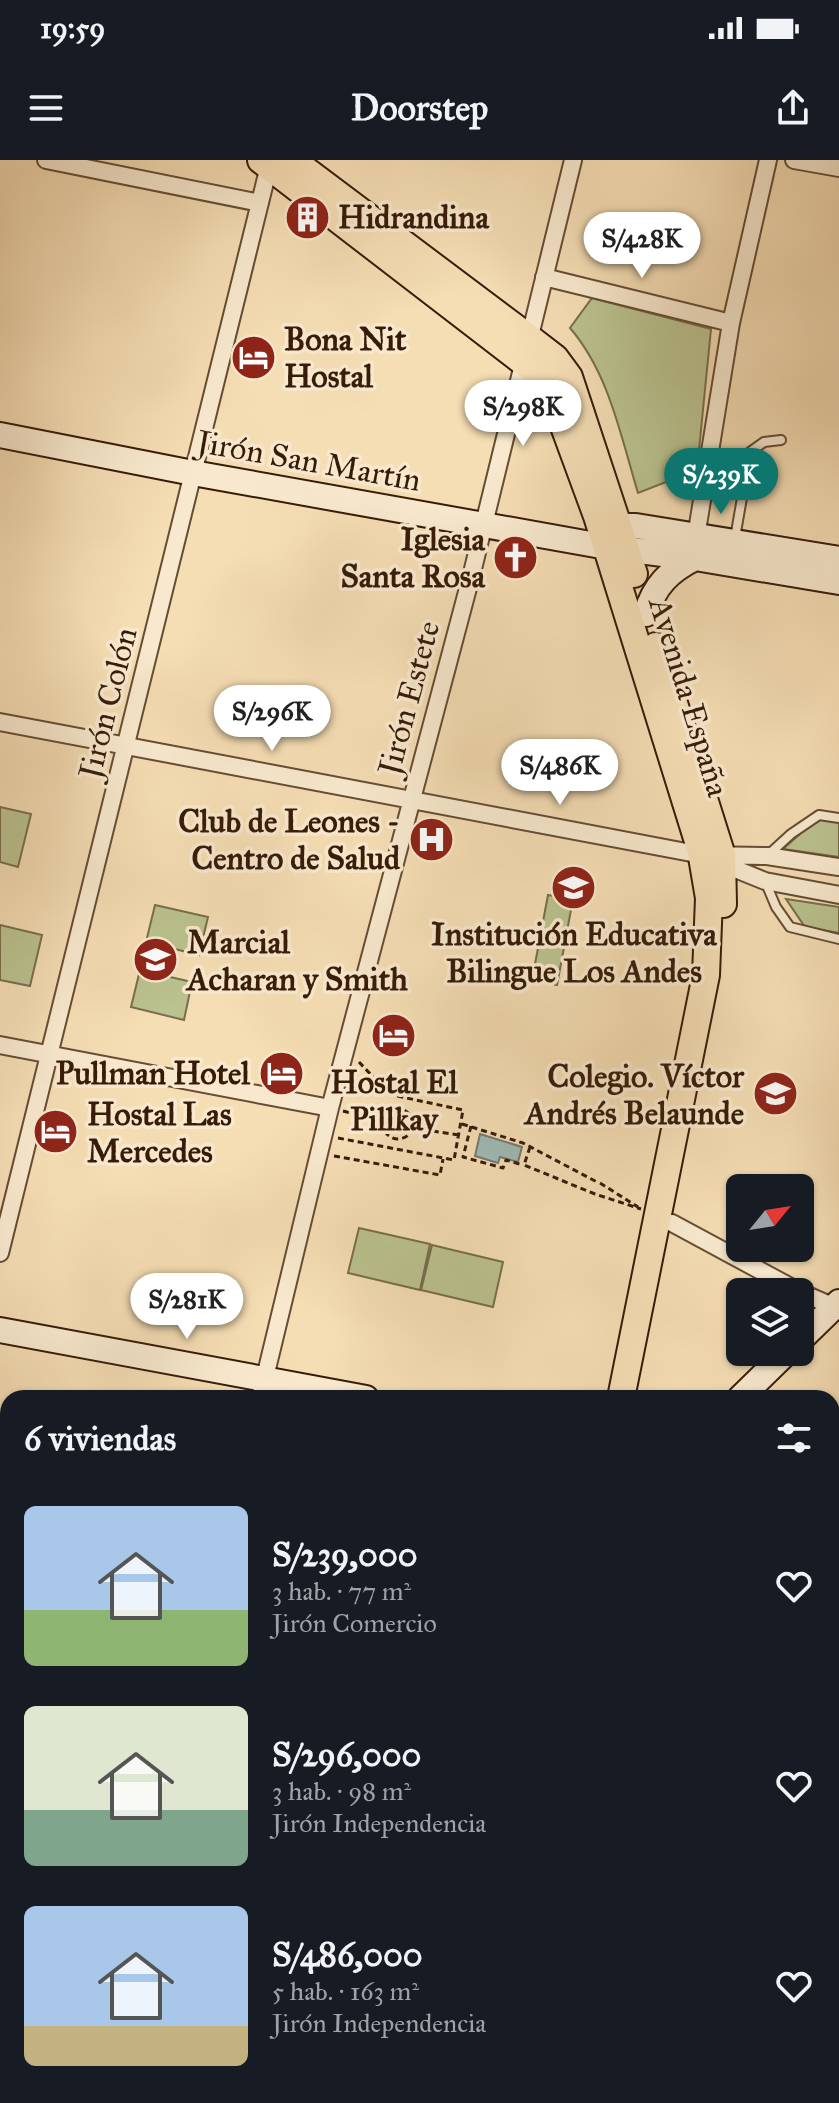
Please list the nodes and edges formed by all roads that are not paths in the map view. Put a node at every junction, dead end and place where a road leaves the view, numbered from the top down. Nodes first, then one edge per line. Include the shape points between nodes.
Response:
1 (46, 160) edge
2 (573, 160) edge
3 (768, 160) edge
4 (794, 160) edge
5 (274, 162) edge
6 (839, 168) edge
7 (260, 203) junction
8 (544, 277) junction
9 (731, 323) junction
10 (526, 350) junction
11 (0, 435) edge
12 (781, 440) dead end
13 (193, 473) junction
14 (484, 525) junction
15 (613, 537) junction
16 (734, 543) junction
17 (696, 547) junction
18 (839, 559) edge
19 (839, 582) edge
20 (646, 614) junction
21 (0, 722) edge
22 (127, 746) junction
23 (411, 799) junction
24 (839, 818) edge
25 (767, 856) junction
26 (716, 858) junction
27 (839, 867) edge
28 (765, 881) junction
29 (839, 895) edge
30 (839, 939) edge
31 (0, 1045) edge
32 (50, 1054) junction
33 (335, 1109) junction
34 (657, 1216) junction
35 (0, 1253) edge
36 (774, 1278) edge
37 (814, 1297) edge
38 (837, 1306) edge
39 (814, 1327) edge
40 (0, 1330) edge
41 (773, 1366) edge
42 (262, 1389) edge
43 (623, 1390) edge
44 (640, 1390) edge
45 (748, 1390) edge

1 - 7 street
2 - 8 street, Jirón Estete
3 - 9 street
4 - 6 street
5 - 7 street, Jirón Colón
5 - 10 main road, Avenida España
7 - 13 street, Jirón Colón
8 - 9 street
8 - 10 street, Jirón Estete
9 - 17 street
10 - 14 street, Jirón Estete
10 - 15 main road, Avenida España via 555,358 569,377
11 - 13 street, Jirón San Martín
12 - 16 lane via 764,442 750,452
13 - 14 street, Jirón San Martín
13 - 22 street, Jirón Colón
14 - 15 street, Jirón San Martín
14 - 23 street, Jirón Estete
15 - 17 street, Jirón San Martín
15 - 20 main road, Avenida España
15 - 26 main road, Avenida España
16 - 17 street
16 - 18 street
17 - 19 street
17 - 20 street via 663,579
20 - 26 main road, Avenida España
21 - 22 street
22 - 23 street
22 - 32 street, Jirón Colón
23 - 26 street
23 - 33 street, Jirón Estete
24 - 25 lane via 819,815
25 - 26 street
25 - 27 street
26 - 28 street
26 - 34 main road, Avenida España via 720,970
28 - 29 street
28 - 30 lane via 790,927
31 - 32 street
32 - 33 street
32 - 35 street, Jirón Colón
33 - 42 street, Jirón Estete
34 - 36 street
34 - 43 main road, Avenida España
34 - 44 main road, Avenida España
37 - 38 street
38 - 39 street
40 - 42 street
41 - 45 street

